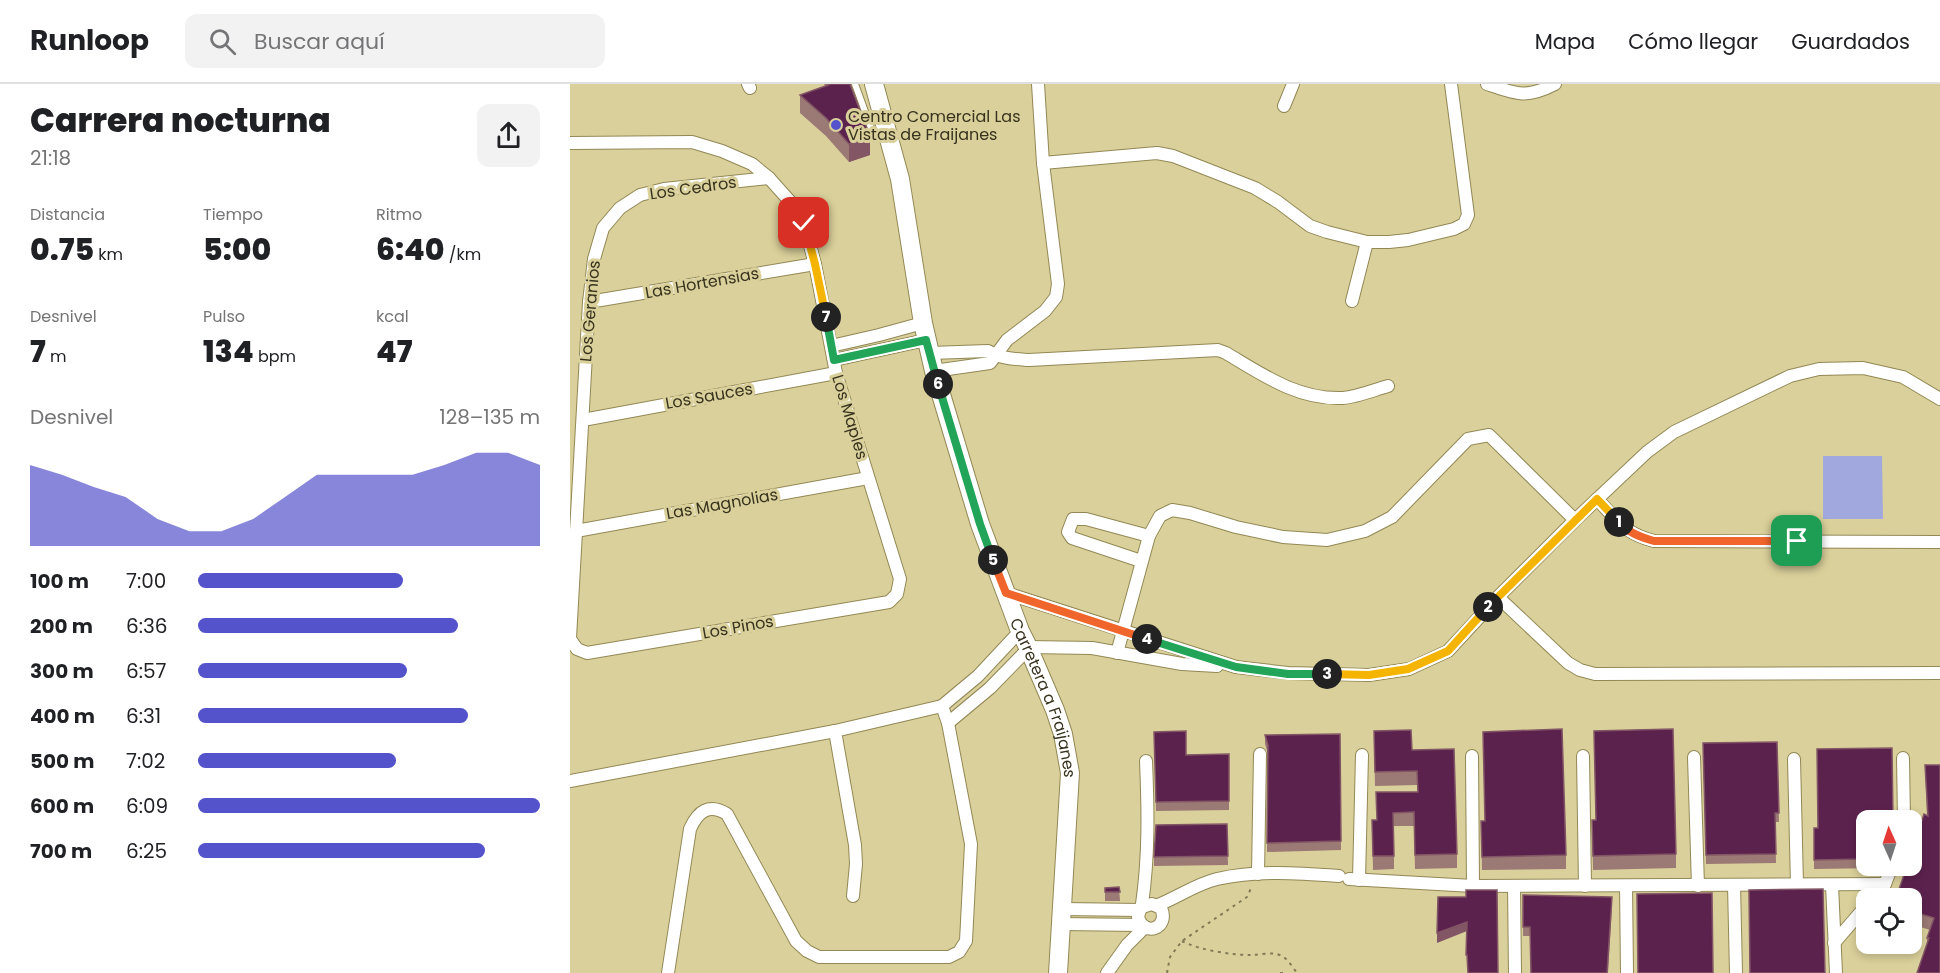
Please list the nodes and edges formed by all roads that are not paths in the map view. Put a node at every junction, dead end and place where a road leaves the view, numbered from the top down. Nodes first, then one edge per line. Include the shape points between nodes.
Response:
1 (855, 84) edge
2 (874, 84) edge
3 (1038, 84) edge
4 (1293, 84) edge
5 (1451, 84) edge
6 (1487, 84) edge
7 (1555, 84) edge
8 (1284, 106) dead end
9 (876, 119) junction
10 (875, 139) dead end
11 (570, 142) edge
12 (1043, 163) junction
13 (769, 178) junction
14 (620, 208) joint
15 (1367, 242) junction
16 (815, 264) junction
17 (1352, 301) dead end
18 (589, 302) junction
19 (831, 346) junction
20 (928, 346) junction
21 (996, 356) junction
22 (835, 367) junction
23 (1388, 386) dead end
24 (1940, 399) edge
25 (582, 420) junction
26 (868, 478) junction
27 (1597, 499) junction
28 (1575, 520) junction
29 (576, 531) junction
30 (1149, 536) junction
31 (1940, 542) edge
32 (1141, 561) junction
33 (1006, 593) junction
34 (897, 594) joint
35 (1498, 597) junction
36 (1124, 632) junction
37 (572, 642) edge
38 (1026, 642) junction
39 (1118, 653) junction
40 (1236, 667) junction
41 (1940, 673) edge
42 (942, 706) junction
43 (948, 723) junction
44 (835, 731) junction
45 (1260, 754) dead end
46 (1362, 755) dead end
47 (1472, 756) dead end
48 (1583, 756) dead end
49 (1694, 757) dead end
50 (1903, 758) dead end
51 (1794, 759) dead end
52 (1146, 761) dead end
53 (570, 781) edge
54 (1904, 810) edge
55 (1255, 874) junction
56 (1888, 876) edge
57 (1349, 878) junction
58 (1885, 884) junction
59 (1734, 885) junction
60 (1797, 885) junction
61 (1832, 885) junction
62 (1473, 886) junction
63 (1515, 886) junction
64 (1585, 886) junction
65 (1626, 886) junction
66 (1698, 886) junction
67 (1882, 888) edge
68 (853, 896) dead end
69 (1158, 905) junction
70 (1141, 908) junction
71 (1062, 917) junction
72 (1856, 918) edge
73 (1143, 926) junction
74 (1834, 943) junction
75 (668, 973) edge
76 (1058, 973) edge
77 (1107, 973) edge
78 (1515, 973) edge
79 (1627, 973) edge
80 (1736, 973) edge
81 (1836, 973) edge

1 - 9 lane
2 - 9 main road, Carretera a Fraijanes
3 - 12 street
4 - 8 street
5 - 15 street via 1468,214 1464,224 1408,240
6 - 7 street via 1517,94 1540,92
9 - 10 lane
9 - 20 main road, Carretera a Fraijanes via 900,179
11 - 13 street, Los Maples via 692,142 752,164
12 - 15 street via 1156,153 1173,156 1255,188 1310,226
12 - 21 street via 1058,284 1056,297 1045,311 1007,340
13 - 14 street, Los Cedros via 664,189 640,195
13 - 16 street, Los Maples via 800,215
14 - 18 street, Los Geranios via 603,228 594,259
15 - 17 street
16 - 18 street, Las Hortensias
16 - 19 street, Los Maples
18 - 25 street, Los Geranios
19 - 20 street via 879,336
19 - 22 street, Los Maples
20 - 21 street via 988,351
20 - 21 street via 990,363
20 - 22 street, Los Sauces
20 - 33 main road, Carretera a Fraijanes via 980,524
21 - 23 street via 1029,360 1218,350 1281,386 1308,395 1344,398
22 - 25 street, Los Sauces
22 - 26 street, Los Maples
24 - 27 street via 1903,377 1863,368 1819,369 1790,376 1674,432
25 - 29 street, Los Geranios
26 - 29 street, Las Magnolias
26 - 34 street, Los Maples via 900,579
27 - 28 street
27 - 31 street via 1627,531 1654,541
28 - 30 street via 1489,435 1468,439 1392,517 1365,531 1327,540 1283,537 1172,510 1160,516
28 - 35 street
29 - 37 street, Los Geranios
30 - 32 street
30 - 32 street via 1086,519 1073,519 1068,532 1072,538
32 - 36 street
33 - 36 street
33 - 38 main road, Carretera a Fraijanes
34 - 37 street, Los Pinos via 889,602 587,653
35 - 40 street via 1448,651 1408,669 1369,675 1288,674
35 - 41 street via 1569,663 1595,674
36 - 39 street
36 - 40 street
38 - 39 street
38 - 42 street
38 - 43 street via 990,688
38 - 71 main road, Carretera a Fraijanes via 1055,710 1070,772
39 - 40 street via 1182,664
42 - 43 street
42 - 44 street
43 - 75 street via 971,844 966,941 959,952 950,957 819,957 807,951 796,941 727,814 710,809 700,812 690,829
44 - 53 street
44 - 68 street via 855,845
45 - 55 street
46 - 57 street
47 - 62 street
48 - 64 street
49 - 66 street
50 - 54 street
51 - 60 street
52 - 70 street via 1147,839
55 - 57 street
55 - 69 street via 1217,879
56 - 58 street
57 - 62 street
58 - 61 street
58 - 67 street
59 - 60 street
59 - 66 street
59 - 80 street
60 - 61 street
61 - 74 street
62 - 63 street
63 - 64 street
63 - 78 street
64 - 65 street
65 - 66 street
65 - 79 street
69 - 70 street
69 - 73 street via 1164,916 1161,924 1153,929
70 - 71 street
70 - 73 street via 1138,917
71 - 73 street
71 - 76 main road, Carretera a Fraijanes
72 - 74 street
73 - 77 street
74 - 81 street

